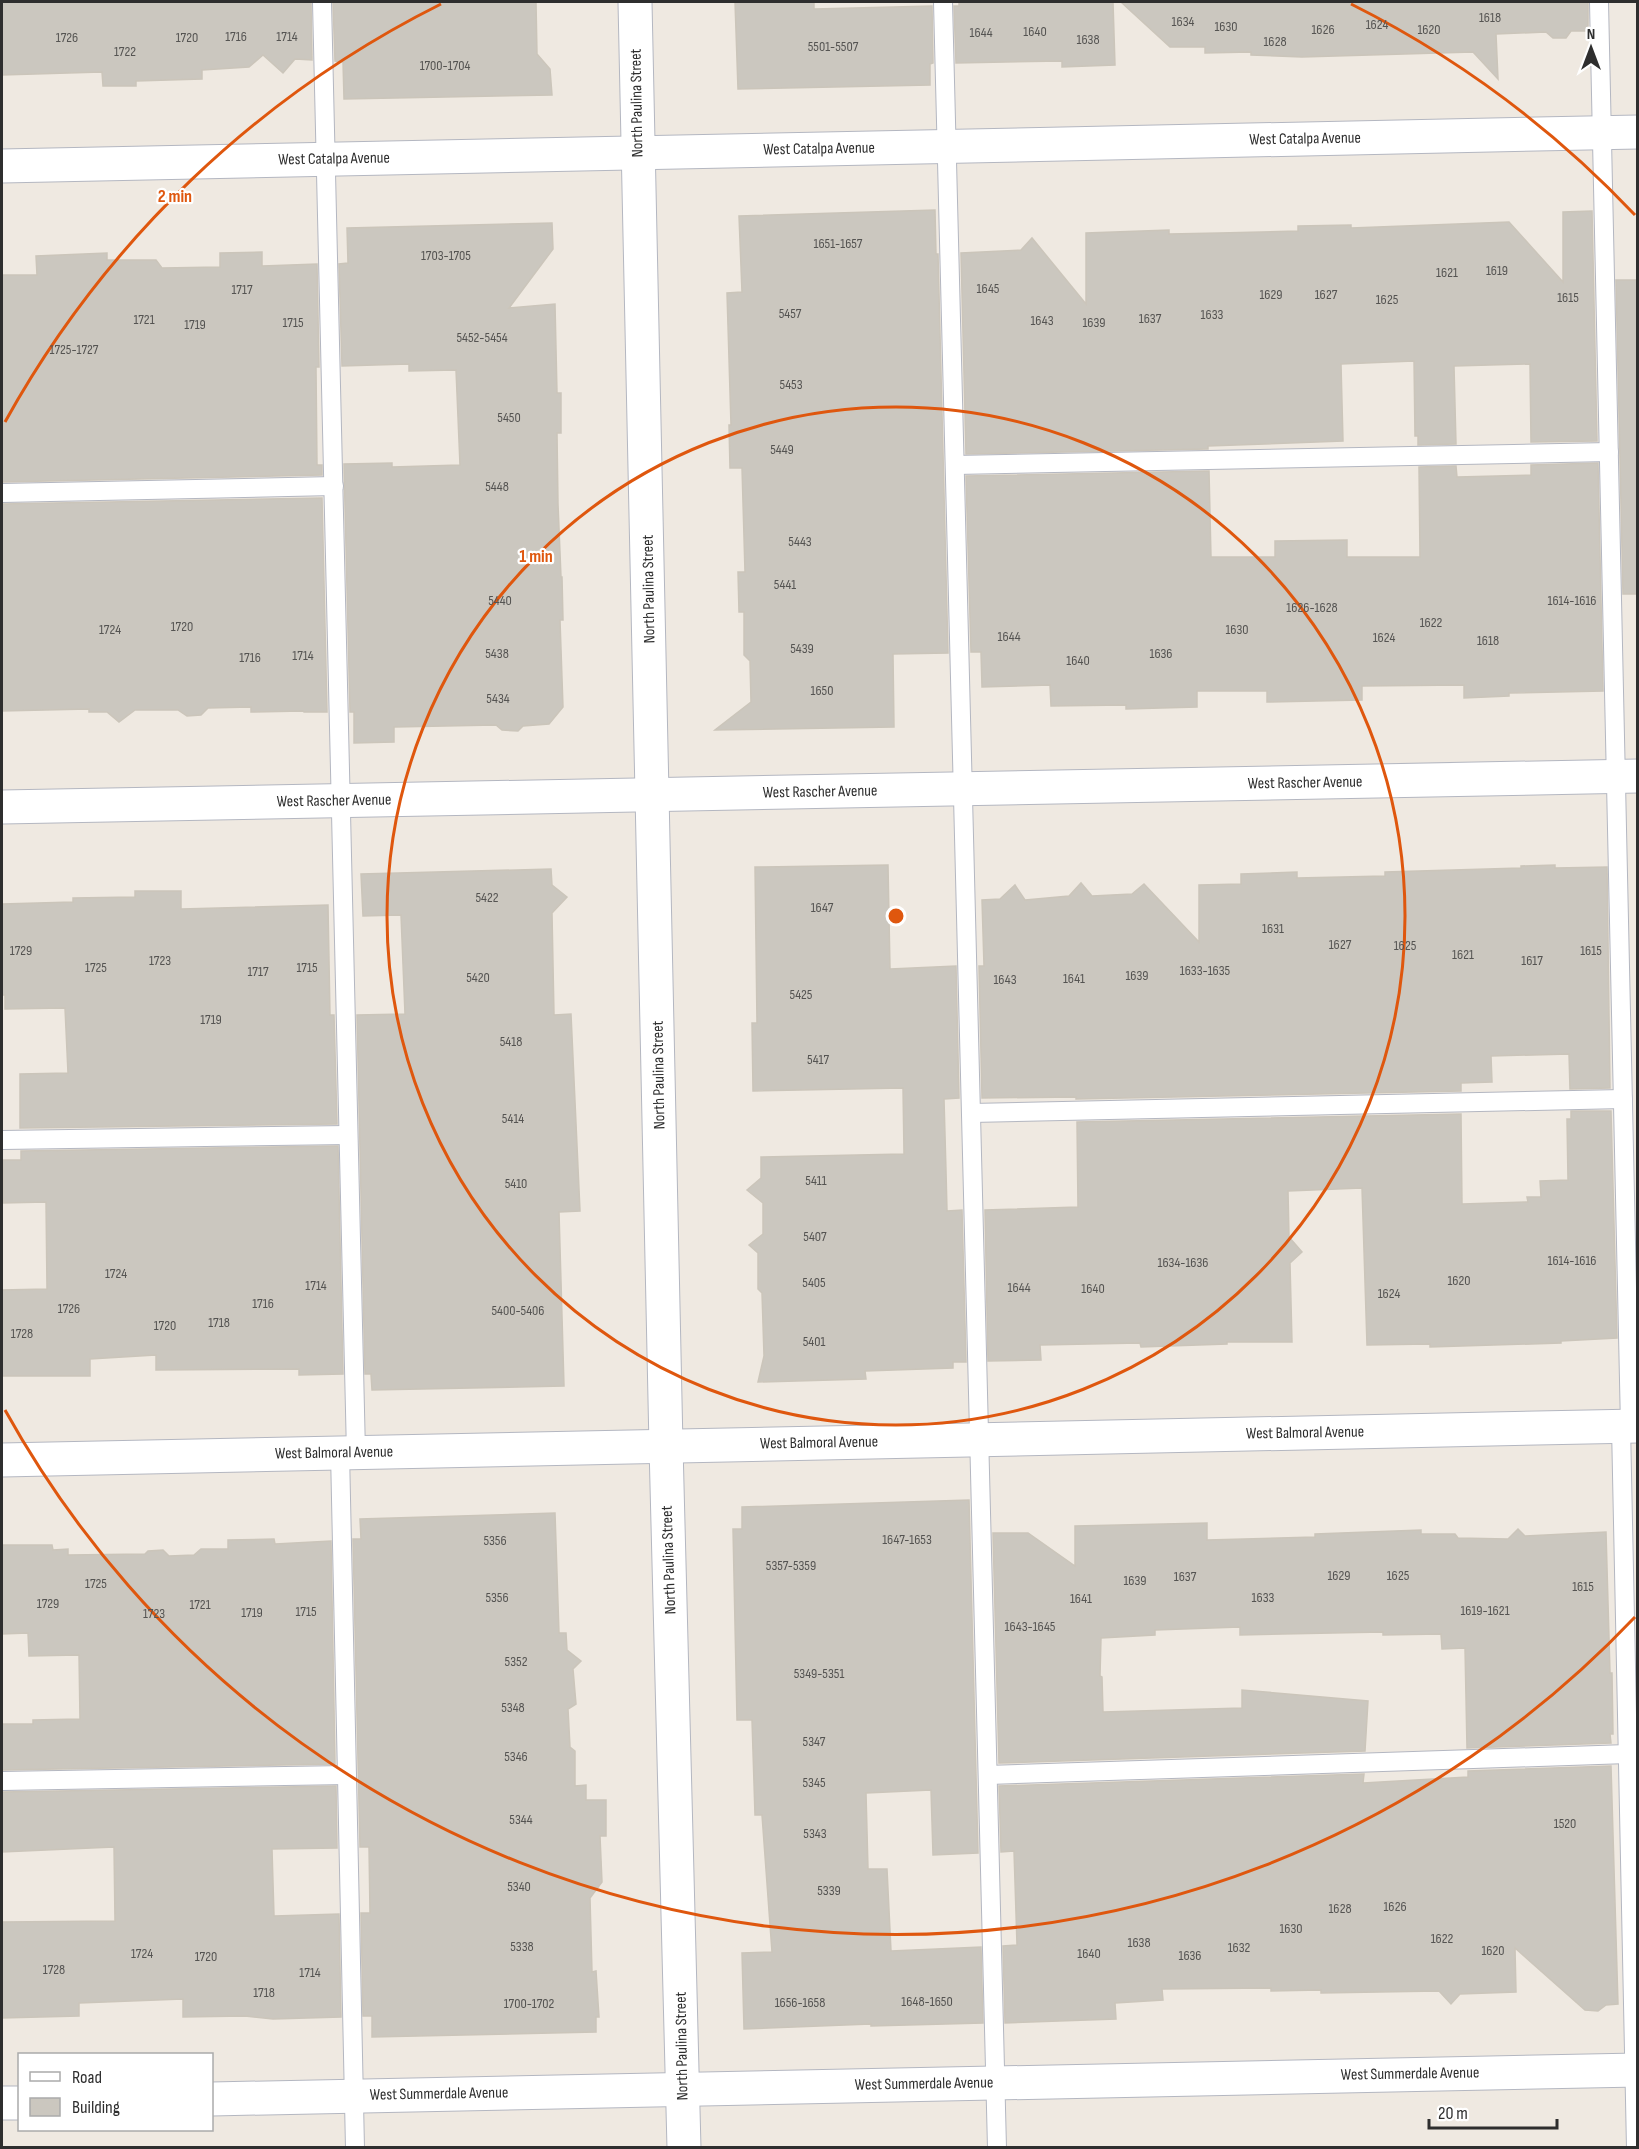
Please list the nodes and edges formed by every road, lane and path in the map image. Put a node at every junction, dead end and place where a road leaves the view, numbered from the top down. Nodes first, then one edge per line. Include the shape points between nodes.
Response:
1 (322, 2) edge
2 (635, 2) edge
3 (943, 2) edge
4 (1599, 2) edge
5 (1638, 132) edge
6 (1602, 133) junction
7 (946, 147) junction
8 (639, 153) junction
9 (326, 159) junction
10 (2, 166) edge
11 (1609, 452) junction
12 (955, 465) junction
13 (334, 486) junction
14 (2, 493) edge
15 (1627, 777) edge
16 (963, 789) junction
17 (653, 795) junction
18 (340, 801) junction
19 (2, 807) edge
20 (1623, 1099) junction
21 (971, 1113) junction
22 (348, 1135) junction
23 (2, 1140) edge
24 (1630, 1426) edge
25 (980, 1440) junction
26 (666, 1446) junction
27 (348, 1452) junction
28 (2, 1460) edge
29 (1628, 1754) junction
30 (347, 1775) junction
31 (988, 1775) junction
32 (2, 1781) edge
33 (1636, 2070) edge
34 (996, 2083) junction
35 (684, 2090) junction
36 (354, 2096) junction
37 (213, 2099) edge
38 (2, 2103) edge
39 (18, 2103) edge
40 (355, 2148) edge
41 (684, 2148) edge
42 (997, 2148) edge
43 (1636, 2148) edge

1 - 9 lane
2 - 8 street, North Paulina Street
3 - 7 lane
4 - 6 lane
5 - 6 street, West Catalpa Avenue
6 - 7 street, West Catalpa Avenue
6 - 11 lane
7 - 8 street, West Catalpa Avenue
7 - 12 lane
8 - 9 street, West Catalpa Avenue
8 - 17 street, North Paulina Street
9 - 10 street, West Catalpa Avenue
9 - 13 lane
11 - 12 lane
11 - 15 lane
12 - 16 lane
13 - 14 lane
13 - 18 lane
15 - 16 street, West Rascher Avenue
15 - 20 lane
16 - 17 street, West Rascher Avenue
16 - 21 lane
17 - 18 street, West Rascher Avenue
17 - 26 street, North Paulina Street
18 - 19 street, West Rascher Avenue
18 - 22 lane
20 - 21 lane
20 - 24 lane
21 - 25 lane
22 - 23 lane
22 - 27 lane
24 - 25 street, West Balmoral Avenue
24 - 29 lane
25 - 26 street, West Balmoral Avenue
25 - 31 lane
26 - 27 street, West Balmoral Avenue
26 - 35 street, North Paulina Street
27 - 28 street, West Balmoral Avenue
27 - 30 lane
29 - 31 lane
29 - 33 lane
30 - 32 lane
30 - 36 lane
31 - 34 lane
33 - 34 street, West Summerdale Avenue
33 - 43 lane
34 - 35 street, West Summerdale Avenue
34 - 42 lane
35 - 36 street, West Summerdale Avenue
35 - 41 street, North Paulina Street
36 - 37 street, West Summerdale Avenue
36 - 40 lane
38 - 39 street

